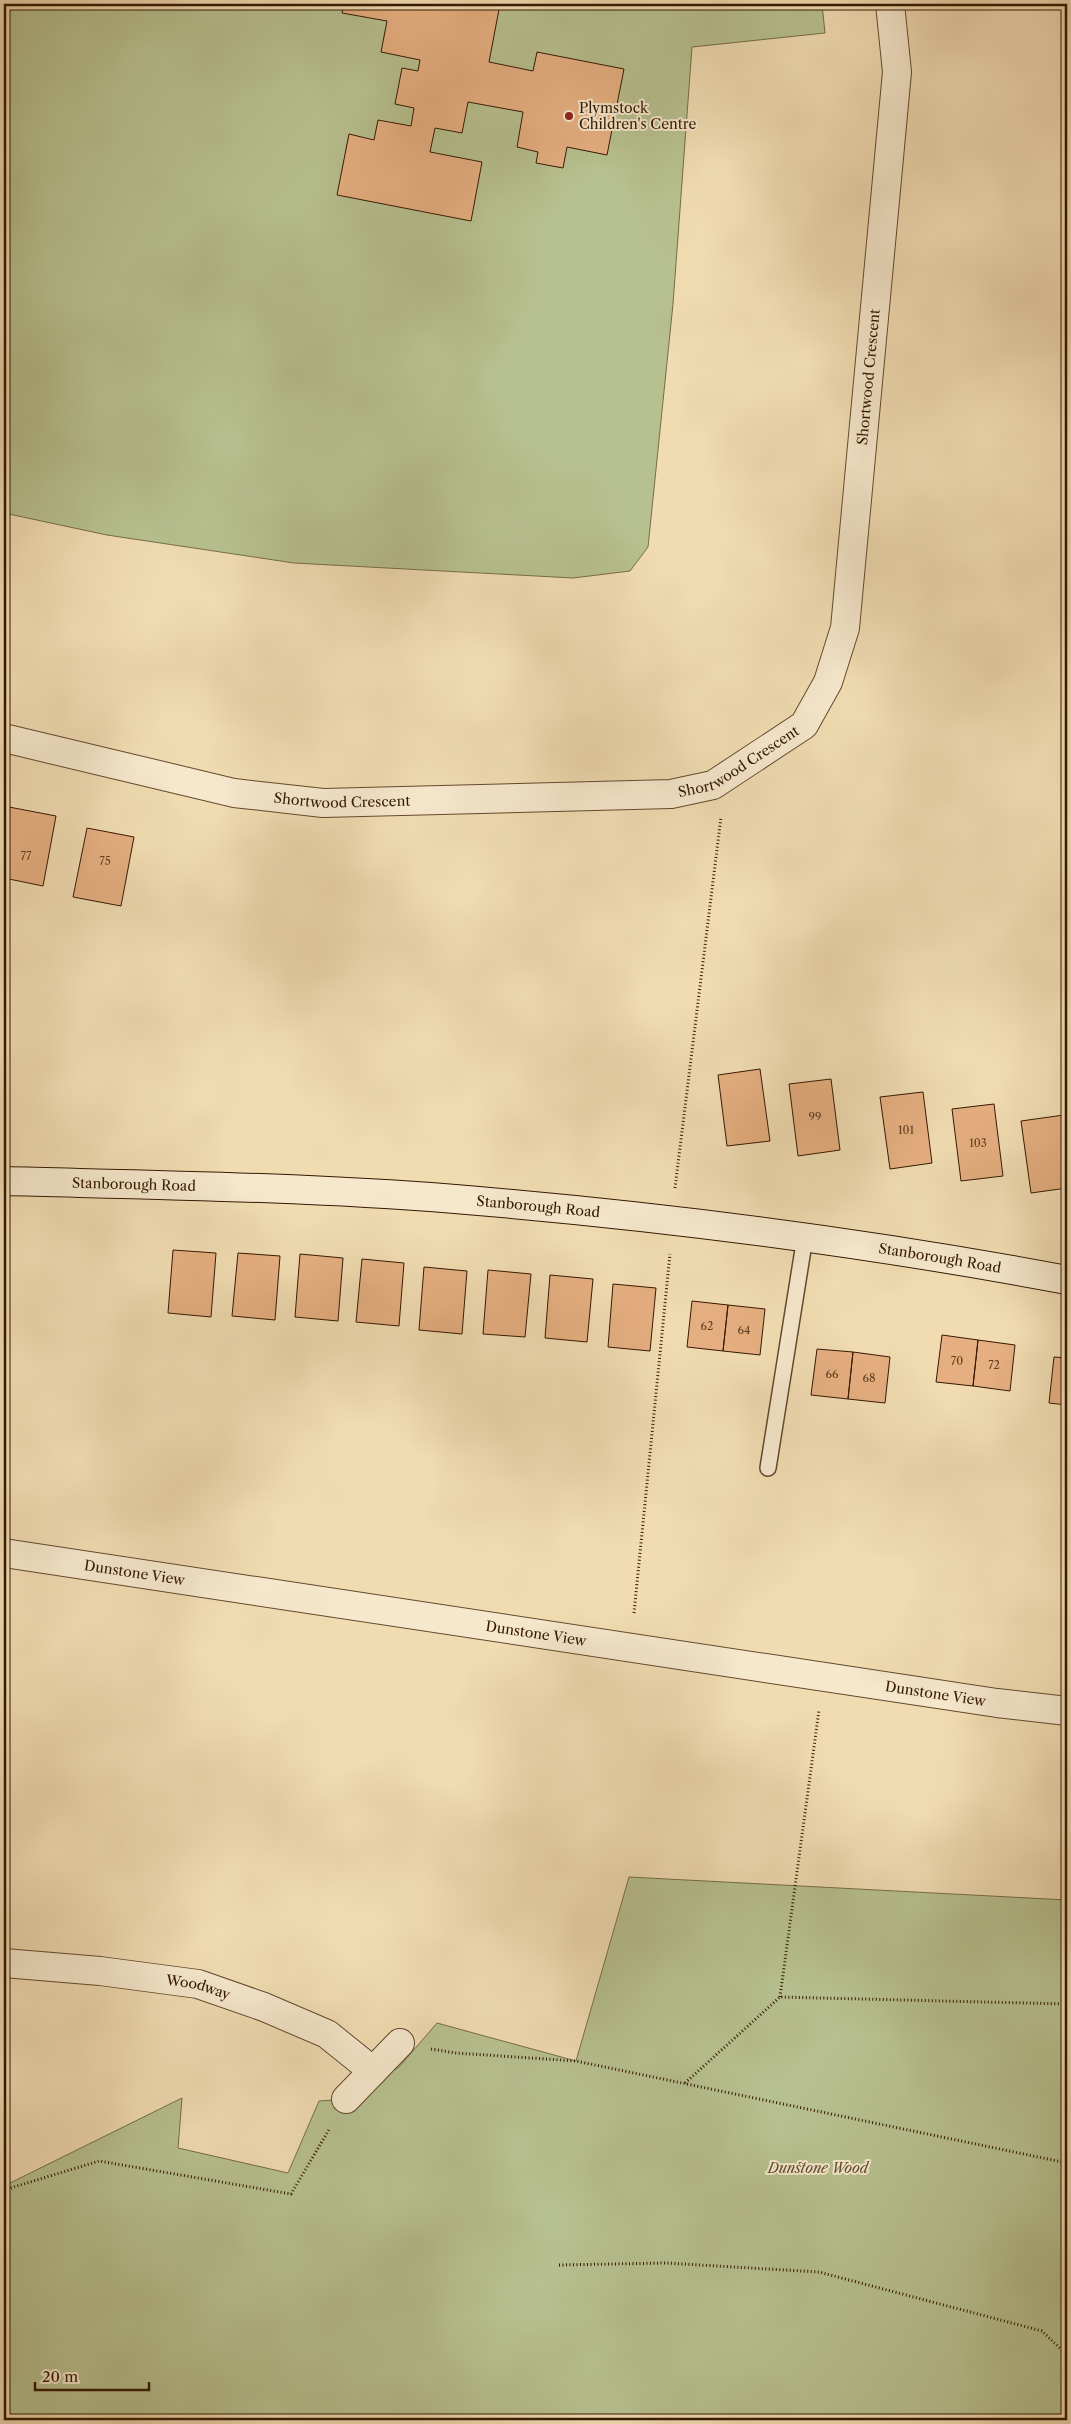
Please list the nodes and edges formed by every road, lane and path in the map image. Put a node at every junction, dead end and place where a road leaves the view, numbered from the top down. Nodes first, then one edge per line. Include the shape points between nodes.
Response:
1 (890, 4) edge
2 (4, 738) edge
3 (726, 776) junction
4 (4, 1181) edge
5 (674, 1219) junction
6 (805, 1238) junction
7 (1067, 1280) edge
8 (768, 1468) dead end
9 (4, 1553) edge
10 (630, 1647) junction
11 (824, 1677) junction
12 (1067, 1711) edge
13 (4, 1963) edge
14 (780, 1997) junction
15 (1067, 2004) edge
16 (400, 2043) joint
17 (373, 2071) junction
18 (685, 2084) junction
19 (346, 2099) joint
20 (1067, 2163) edge
21 (4, 2190) edge
22 (559, 2265) dead end
23 (1067, 2355) edge

1 - 3 street, Shortwood Crescent via 898,72 845,628 828,682 804,725
2 - 3 street, Shortwood Crescent via 234,793 323,803 671,794 713,785
3 - 5 path via 676,1179
4 - 5 street, Stanborough Road via 203,1186 452,1199
5 - 6 street, Stanborough Road
5 - 10 path
6 - 7 street, Stanborough Road via 936,1256
6 - 8 lane
9 - 10 street, Dunstone View
10 - 11 street, Dunstone View
11 - 12 street, Dunstone View
11 - 14 path
13 - 17 street, Woodway via 198,1984 327,2034
14 - 15 path
14 - 18 path
16 - 17 street
16 - 18 path via 456,2053 576,2061
17 - 19 street
18 - 20 path
19 - 21 path via 291,2194 99,2161
22 - 23 path via 666,2263 819,2272 1042,2331

